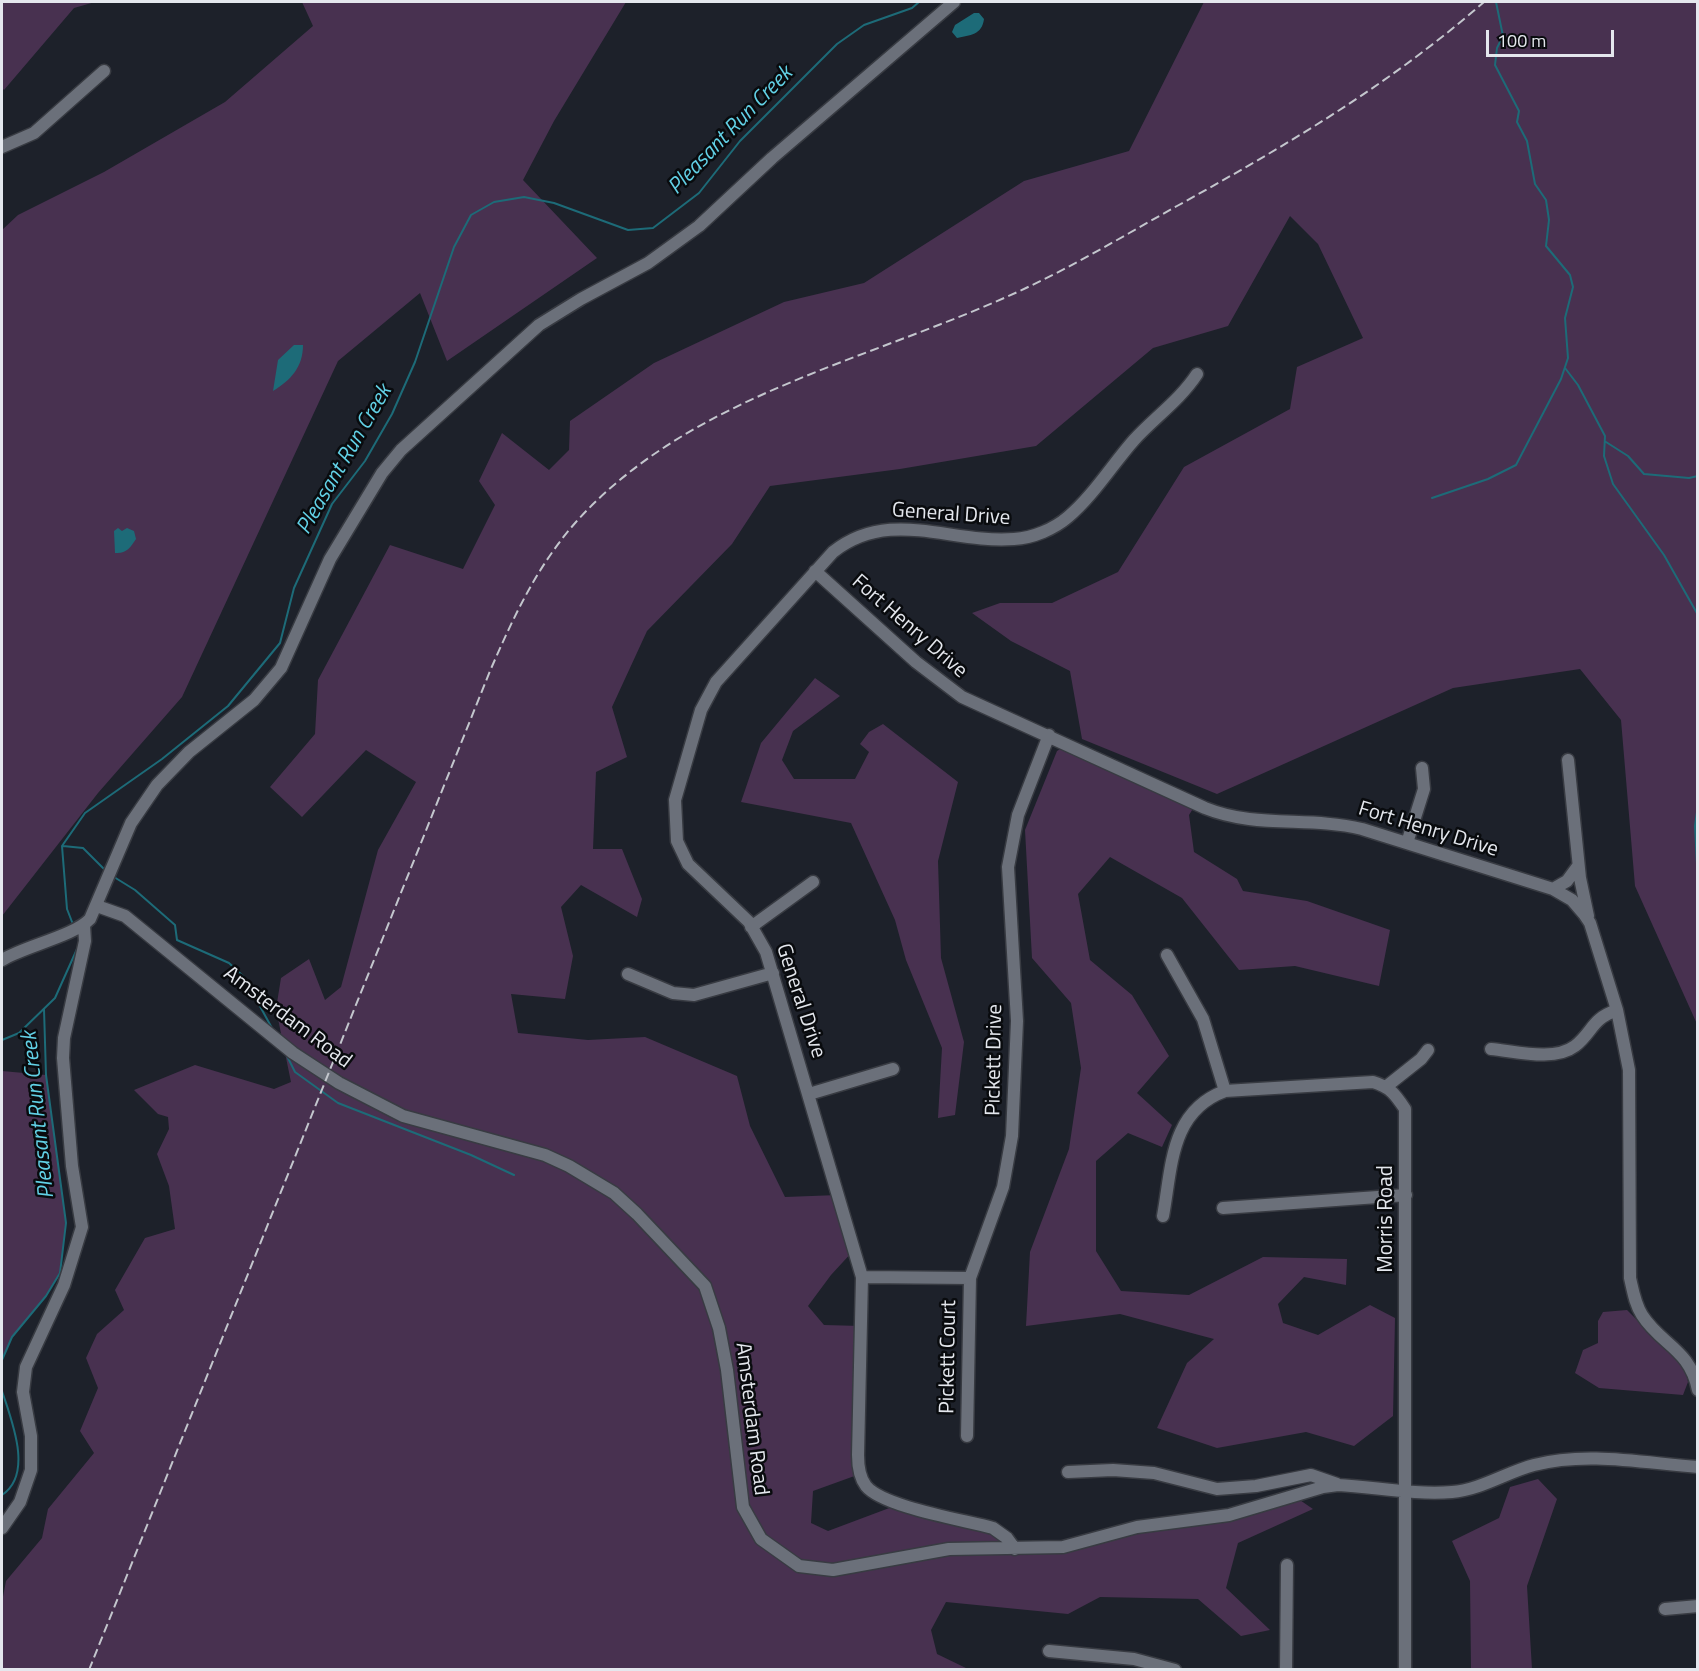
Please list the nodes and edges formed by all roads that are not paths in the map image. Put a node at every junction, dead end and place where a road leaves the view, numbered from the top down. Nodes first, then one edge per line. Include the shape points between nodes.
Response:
1 (954, 2) edge
2 (104, 70) dead end
3 (2, 147) edge
4 (1197, 374) dead end
5 (815, 571) junction
6 (1049, 735) junction
7 (1568, 760) dead end
8 (1422, 768) dead end
9 (1407, 843) junction
10 (1578, 866) junction
11 (813, 882) dead end
12 (1553, 889) junction
13 (97, 906) junction
14 (1590, 923) junction
15 (82, 926) junction
16 (751, 927) junction
17 (1167, 956) dead end
18 (2, 960) edge
19 (773, 973) junction
20 (628, 974) dead end
21 (1617, 1010) junction
22 (1491, 1049) dead end
23 (1428, 1050) dead end
24 (893, 1069) dead end
25 (1387, 1086) junction
26 (1225, 1091) junction
27 (809, 1094) junction
28 (1406, 1195) junction
29 (1223, 1208) dead end
30 (1163, 1216) dead end
31 (861, 1277) junction
32 (970, 1278) junction
33 (1698, 1390) edge
34 (967, 1436) dead end
35 (1697, 1466) edge
36 (1068, 1472) dead end
37 (1338, 1485) junction
38 (1406, 1490) junction
39 (2, 1528) edge
40 (1015, 1549) junction
41 (1287, 1565) dead end
42 (1698, 1606) edge
43 (1665, 1609) dead end
44 (1049, 1651) dead end
45 (1175, 1670) edge
46 (1286, 1670) edge
47 (1405, 1670) edge

1 - 13 street via 699,226 662,255 539,325 401,450 382,473 330,559 281,668 254,700 189,752 157,785 131,823
2 - 3 street via 34,134
4 - 5 street, General Drive via 1187,390 1135,440 1075,510 1039,534 988,540 900,528 875,530 843,544
5 - 6 street, Fort Henry Drive via 942,684 981,708
5 - 16 street, General Drive via 717,682 701,710 675,800 677,841 688,864
6 - 9 street, Fort Henry Drive via 1220,814 1260,822 1333,822
6 - 32 street, Pickett Drive via 1018,815 1008,867 1017,1021 1012,1136 1003,1186
7 - 10 street
8 - 9 street via 1424,789
9 - 12 street, Fort Henry Drive
10 - 12 street via 1568,881
10 - 14 street
11 - 16 street
12 - 14 street, Fort Henry Drive via 1572,900
13 - 15 street
13 - 40 street, Amsterdam Road via 125,916 293,1053 339,1083 403,1116 553,1158 590,1177 637,1214 701,1279 712,1301 728,1370 743,1507 761,1539 788,1560 810,1569 833,1570 949,1548
14 - 21 street, Fort Henry Drive
15 - 18 street
15 - 39 street via 85,941 63,1058 72,1166 82,1227 64,1286 26,1367 23,1392 31,1436 31,1470 20,1502
16 - 19 street, General Drive
17 - 26 street via 1203,1019
19 - 20 street via 694,995 673,993
19 - 27 street, General Drive
21 - 22 street via 1598,1018 1580,1041 1566,1051 1551,1054
21 - 33 street, Fort Henry Drive via 1629,1070 1630,1278 1641,1313 1686,1359
23 - 25 street
24 - 27 street
25 - 26 street via 1373,1082
25 - 28 street, Morris Road via 1405,1109
26 - 30 street via 1197,1106 1181,1129
27 - 31 street, General Drive
28 - 29 street
28 - 38 street, Morris Road
31 - 32 street
31 - 40 street, General Drive via 858,1467 863,1481 883,1498 993,1528
32 - 34 street, Pickett Court
35 - 38 street, Amsterdam Road via 1563,1460 1534,1465 1455,1492
36 - 37 street via 1154,1473 1216,1489 1311,1475
37 - 38 street, Amsterdam Road
37 - 40 street, Amsterdam Road via 1300,1492 1211,1519 1137,1527 1063,1547
38 - 47 street, Morris Road
41 - 46 street
42 - 43 street
44 - 45 street via 1134,1659

